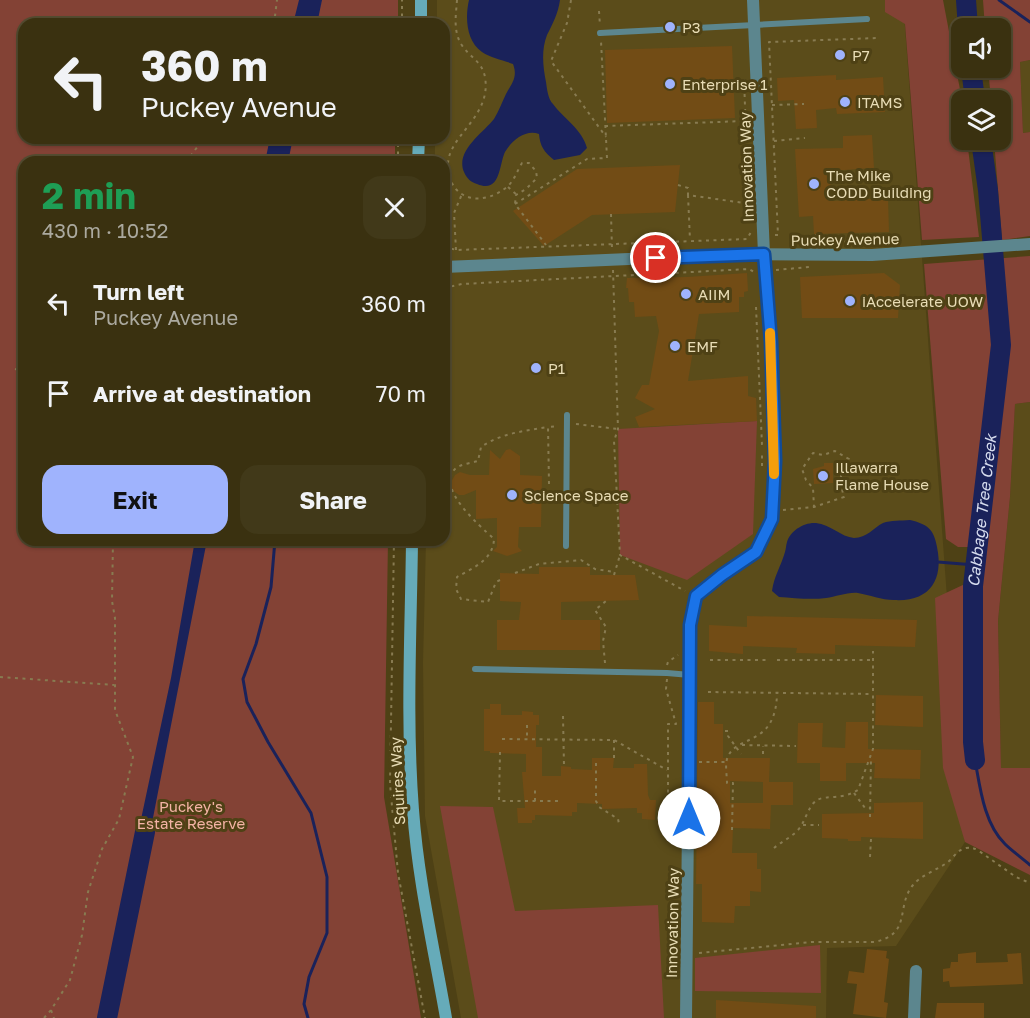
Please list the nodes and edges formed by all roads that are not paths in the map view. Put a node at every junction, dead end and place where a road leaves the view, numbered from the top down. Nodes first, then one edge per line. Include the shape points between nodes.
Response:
1 (421, 0) edge
2 (753, 0) edge
3 (421, 18) edge
4 (867, 19) dead end
5 (754, 25) junction
6 (600, 33) road end
7 (1028, 244) edge
8 (764, 254) junction
9 (450, 267) edge
10 (567, 415) dead end
11 (412, 546) edge
12 (566, 546) dead end
13 (475, 669) dead end
14 (690, 675) junction
15 (916, 971) dead end
16 (446, 1018) edge
17 (686, 1018) edge
18 (914, 1018) edge

1 - 3 main road
2 - 5 street, Innovation Way
4 - 5 lane
5 - 6 lane
5 - 8 street, Innovation Way
7 - 8 street, Puckey Avenue via 852,256
8 - 9 street, Puckey Avenue
8 - 14 street, Innovation Way via 775,461 772,519 756,552 696,596 690,625
10 - 12 lane
11 - 16 main road, Squires Way via 409,745 413,812
13 - 14 lane
14 - 17 street, Innovation Way
15 - 18 street

